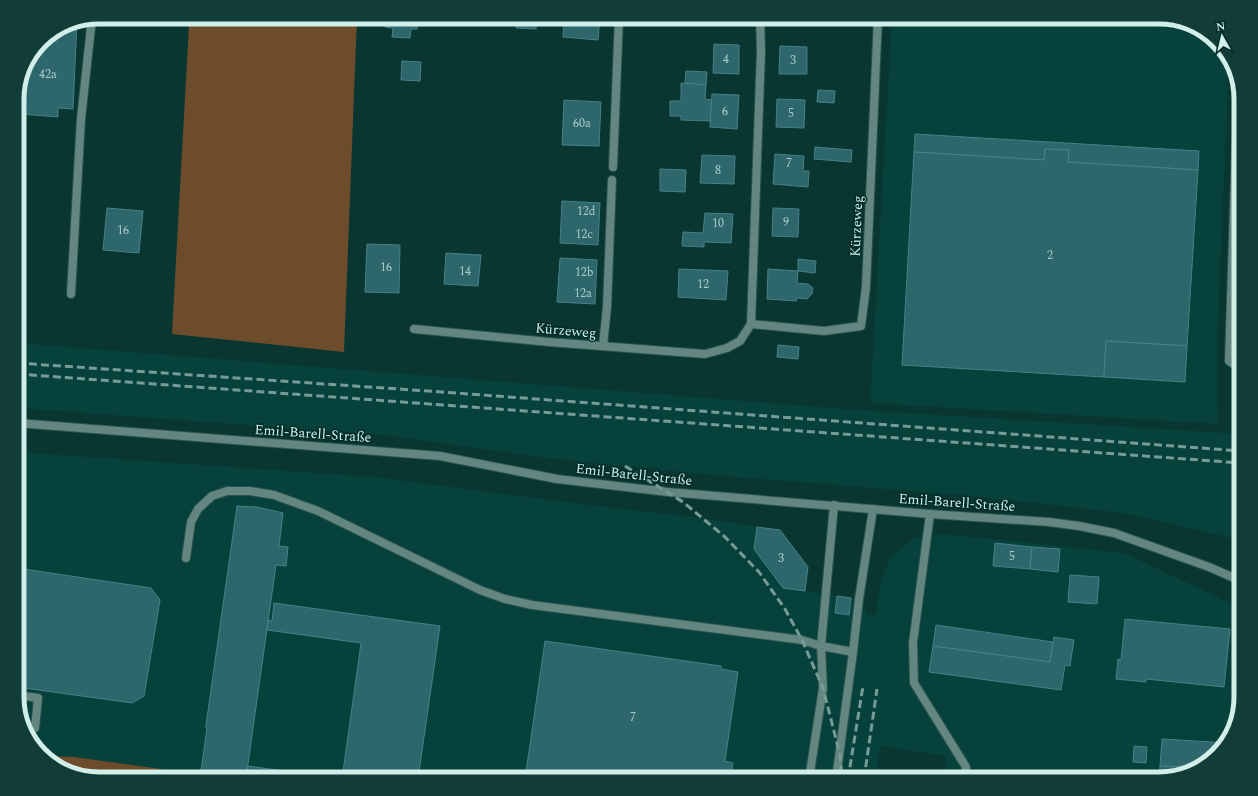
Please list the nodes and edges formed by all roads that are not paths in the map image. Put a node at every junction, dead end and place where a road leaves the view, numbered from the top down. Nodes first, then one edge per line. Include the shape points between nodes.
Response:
1 (91, 24) edge
2 (619, 24) edge
3 (760, 24) edge
4 (878, 24) edge
5 (613, 167) dead end
6 (612, 180) dead end
7 (1234, 205) edge
8 (71, 294) dead end
9 (1231, 296) junction
10 (1234, 296) edge
11 (751, 324) junction
12 (414, 329) dead end
13 (603, 346) junction
14 (1234, 365) edge
15 (24, 424) edge
16 (834, 505) junction
17 (873, 509) junction
18 (930, 514) junction
19 (186, 558) dead end
20 (1234, 578) edge
21 (821, 646) junction
22 (853, 652) junction
23 (24, 696) edge
24 (31, 727) edge
25 (810, 772) edge
26 (837, 772) edge
27 (966, 772) edge

1 - 8 street via 81,119
2 - 5 street
3 - 11 street, Kürzeweg
4 - 11 street, Kürzeweg via 866,287 861,326 824,331
6 - 13 street
7 - 9 street
9 - 10 street
9 - 14 street via 1229,361
11 - 13 street, Kürzeweg via 740,342 705,354
12 - 13 street, Kürzeweg
15 - 16 street, Emil-Barell-Straße via 440,456 557,479 668,492
16 - 17 street, Emil-Barell-Straße
16 - 21 street
17 - 18 street, Emil-Barell-Straße
17 - 22 street
18 - 20 street, Emil-Barell-Straße via 1079,526 1122,536
18 - 27 street via 913,643 914,683 966,767
19 - 21 street via 191,522 198,509 212,496 227,491 256,492 274,495 318,511 480,590 505,599 802,640
21 - 22 street
21 - 25 street via 823,688
22 - 26 street
23 - 24 street via 38,698 35,728

